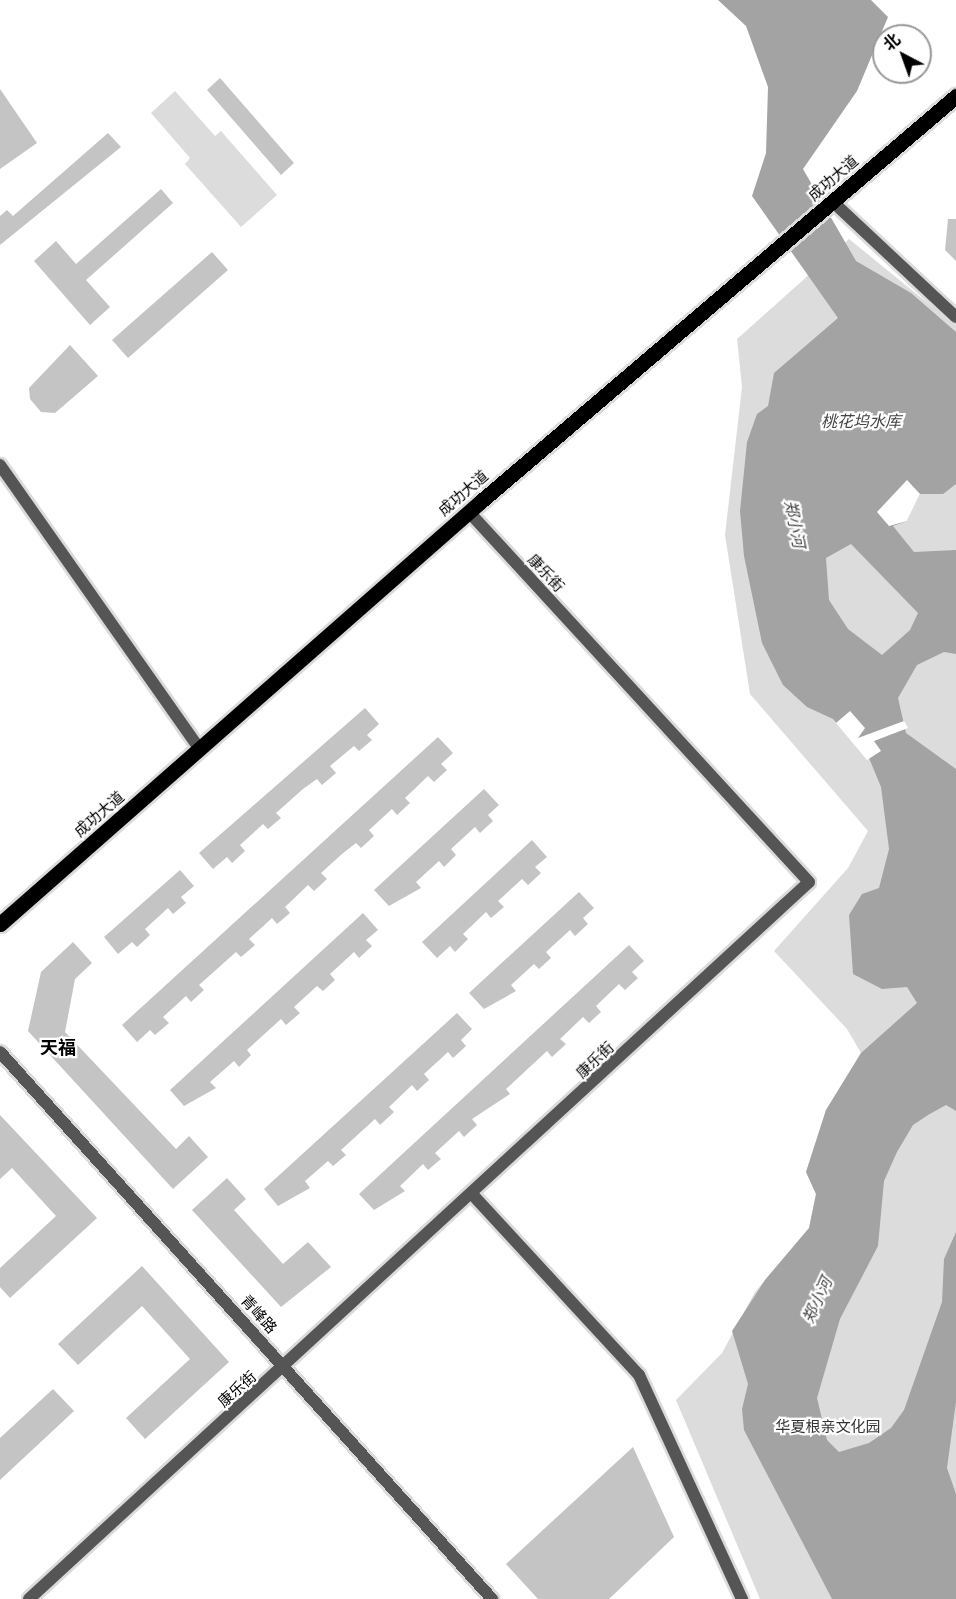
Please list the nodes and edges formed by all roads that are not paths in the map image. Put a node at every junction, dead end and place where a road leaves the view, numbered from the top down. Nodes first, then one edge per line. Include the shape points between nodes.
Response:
1 (956, 96) edge
2 (831, 203) junction
3 (956, 317) edge
4 (0, 465) edge
5 (469, 512) junction
6 (201, 750) junction
7 (0, 924) edge
8 (0, 1052) edge
9 (472, 1194) junction
10 (286, 1365) junction
11 (29, 1599) edge
12 (492, 1599) edge
13 (742, 1599) edge

1 - 2 main road, 成功大道
2 - 3 street
2 - 5 main road, 成功大道
4 - 6 street
5 - 6 main road, 成功大道
5 - 9 street, 康乐街 via 809,882
6 - 7 main road, 成功大道
8 - 10 street, 青峰路
9 - 10 street, 康乐街
9 - 13 street via 639,1375
10 - 11 street, 康乐街
10 - 12 street, 青峰路

